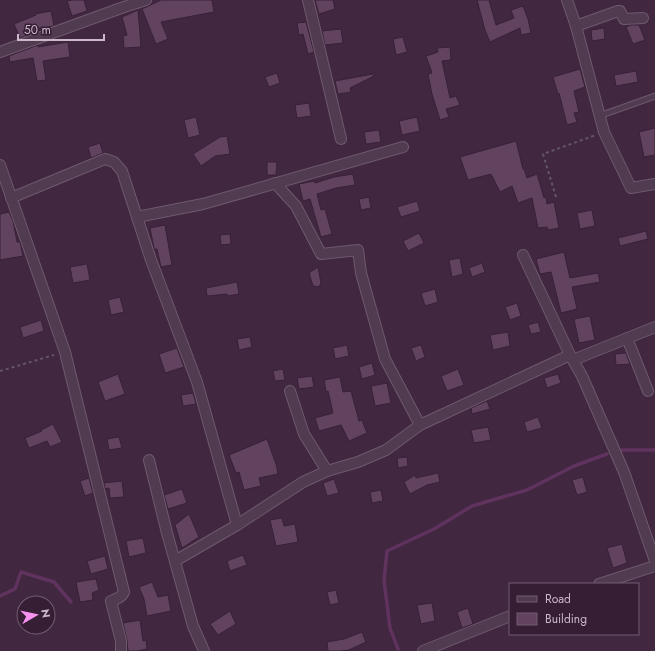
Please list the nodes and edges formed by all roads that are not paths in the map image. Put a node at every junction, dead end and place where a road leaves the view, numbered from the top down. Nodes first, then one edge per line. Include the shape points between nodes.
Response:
1 (146, 0) edge
2 (308, 0) edge
3 (567, 0) edge
4 (643, 18) dead end
5 (576, 26) junction
6 (0, 52) edge
7 (655, 96) edge
8 (599, 116) junction
9 (341, 139) dead end
10 (403, 147) dead end
11 (0, 166) edge
12 (2, 176) edge
13 (275, 184) junction
14 (655, 184) edge
15 (11, 198) junction
16 (137, 217) junction
17 (523, 255) dead end
18 (655, 327) edge
19 (628, 338) junction
20 (572, 358) junction
21 (290, 391) dead end
22 (648, 391) dead end
23 (420, 425) junction
24 (149, 460) dead end
25 (327, 471) junction
26 (237, 525) junction
27 (175, 561) junction
28 (655, 561) edge
29 (655, 566) edge
30 (602, 583) edge
31 (509, 616) edge
32 (121, 651) edge
33 (204, 651) edge
34 (424, 651) edge

1 - 6 street
2 - 9 street
3 - 5 street
4 - 5 street via 624,19 618,11
5 - 8 street
7 - 8 lane
8 - 14 street via 631,188
10 - 13 street
11 - 12 street
12 - 15 street
13 - 16 street via 203,204
13 - 23 street via 296,206 322,254 358,250 361,273 385,359
15 - 16 street via 105,159 114,162 122,171
15 - 32 street via 65,352 124,592 119,598 111,601
16 - 26 street via 197,382
17 - 20 street
18 - 19 street
19 - 20 street
19 - 22 street
20 - 23 street
20 - 28 street via 624,472
21 - 25 street via 304,434
23 - 25 street via 386,450
24 - 27 street
25 - 26 street via 293,488
26 - 27 street
27 - 33 street via 193,626
29 - 30 street
31 - 34 street

